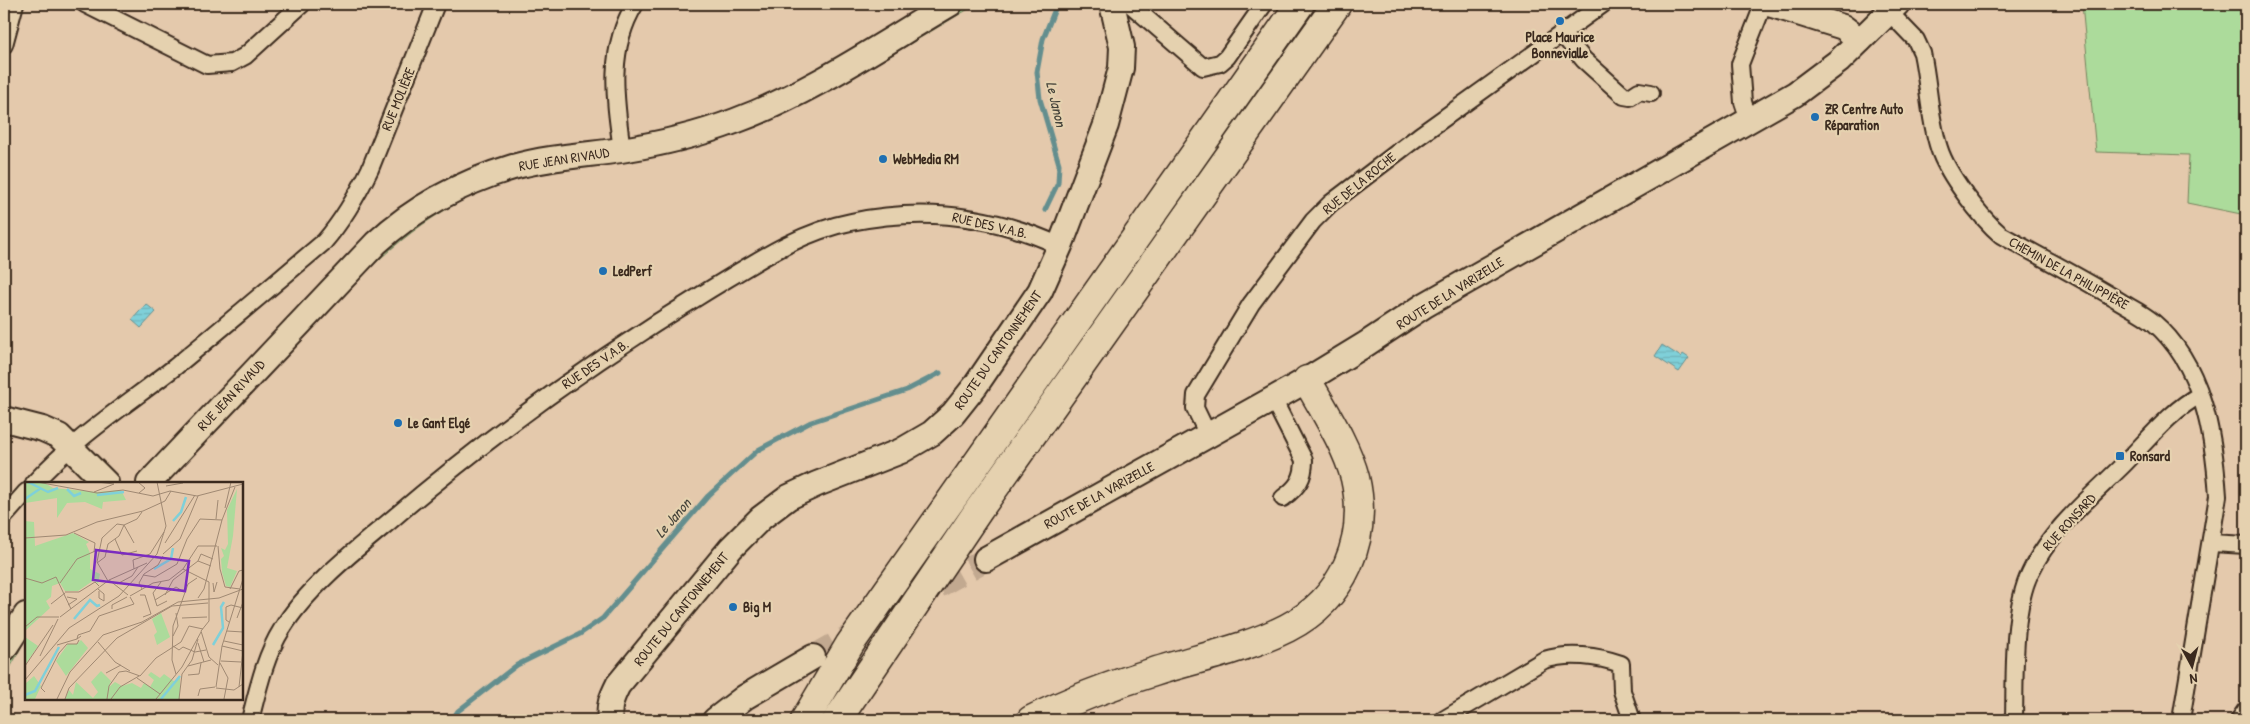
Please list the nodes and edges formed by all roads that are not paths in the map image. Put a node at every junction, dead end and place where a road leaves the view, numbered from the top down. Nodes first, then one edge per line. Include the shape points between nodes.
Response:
1 (15, 4) edge
2 (85, 4) edge
3 (302, 4) edge
4 (436, 4) edge
5 (635, 4) edge
6 (950, 4) edge
7 (1113, 4) edge
8 (1130, 4) edge
9 (1264, 4) edge
10 (1300, 4) edge
11 (1337, 4) edge
12 (1604, 4) edge
13 (1765, 8) edge
14 (1893, 8) edge
15 (1562, 34) junction
16 (1860, 40) junction
17 (4, 45) edge
18 (1651, 93) dead end
19 (1749, 120) junction
20 (622, 150) junction
21 (1060, 246) junction
22 (1307, 380) junction
23 (2200, 395) junction
24 (1273, 399) junction
25 (4, 419) edge
26 (1208, 435) junction
27 (70, 446) junction
28 (35, 482) edge
29 (105, 482) edge
30 (150, 482) edge
31 (25, 493) edge
32 (1283, 498) dead end
33 (4, 517) edge
34 (2212, 543) junction
35 (2246, 545) edge
36 (986, 559) tunnel mouth
37 (25, 617) edge
38 (4, 649) edge
39 (813, 657) tunnel mouth
40 (2246, 710) edge
41 (842, 715) edge
42 (250, 720) edge
43 (610, 720) edge
44 (715, 720) edge
45 (805, 720) edge
46 (1031, 720) edge
47 (1443, 720) edge
48 (1632, 720) edge
49 (2014, 720) edge
50 (2181, 720) edge
51 (2239, 720) edge

1 - 17 street
2 - 3 street via 207,65 232,63 245,56
4 - 27 street, RUE MOLIÈRE via 358,193 336,228 324,242 175,366
5 - 20 street via 618,41 614,64
6 - 20 street, RUE JEAN RIVAUD via 772,106 695,134
7 - 21 street, ROUTE DU CANTONNEMENT via 1122,47 1117,89
8 - 9 street via 1203,67 1220,63 1227,57
10 - 45 highway via 850,644
11 - 41 highway via 984,504
12 - 15 street
13 - 16 street via 1843,27
13 - 19 street via 1740,64 1743,102
14 - 16 street, ROUTE DE LA VARIZELLE
14 - 23 street, CHEMIN DE LA PHILIPPIÈRE via 1922,54 1939,150 1986,223 2001,235 2106,292 2153,322 2174,345
15 - 18 street via 1584,60 1624,96 1630,97 1640,91
15 - 26 street, RUE DE LA ROCHE via 1348,188 1313,221 1251,304 1196,395 1195,408
16 - 19 street, ROUTE DE LA VARIZELLE via 1819,78
19 - 22 street, ROUTE DE LA VARIZELLE via 1425,305
20 - 30 street, RUE JEAN RIVAUD via 540,161 490,174 438,198 400,223 361,258
21 - 42 street, RUE DES V.A.B. via 1020,230 969,217 936,213 890,215 849,222 813,233 771,253 666,316 550,394 445,474 360,546 307,596 282,628 267,661
21 - 43 street, ROUTE DU CANTONNEMENT via 1040,291 1017,328 953,414 932,433 901,451 789,497 762,518 731,548 618,684 611,697
22 - 24 street, ROUTE DE LA VARIZELLE
22 - 46 highway via 1355,477 1359,503 1353,555 1340,581 1317,608 1288,628 1105,687
23 - 34 street, CHEMIN DE LA PHILIPPIÈRE via 2216,459 2218,496
23 - 49 street, RUE RONSARD via 2178,411 2068,520 2044,548 2029,574 2022,600
24 - 26 street, ROUTE DE LA VARIZELLE
24 - 32 street via 1304,460 1300,483
25 - 27 street via 51,432
26 - 36 street, ROUTE DE LA VARIZELLE
27 - 28 street
27 - 29 street
31 - 33 street
34 - 35 street
34 - 50 street, CHEMIN DE LA PHILIPPIÈRE
37 - 38 street
39 - 44 street via 745,696
40 - 51 street
47 - 48 street via 1555,656 1596,657 1622,664 1622,691

